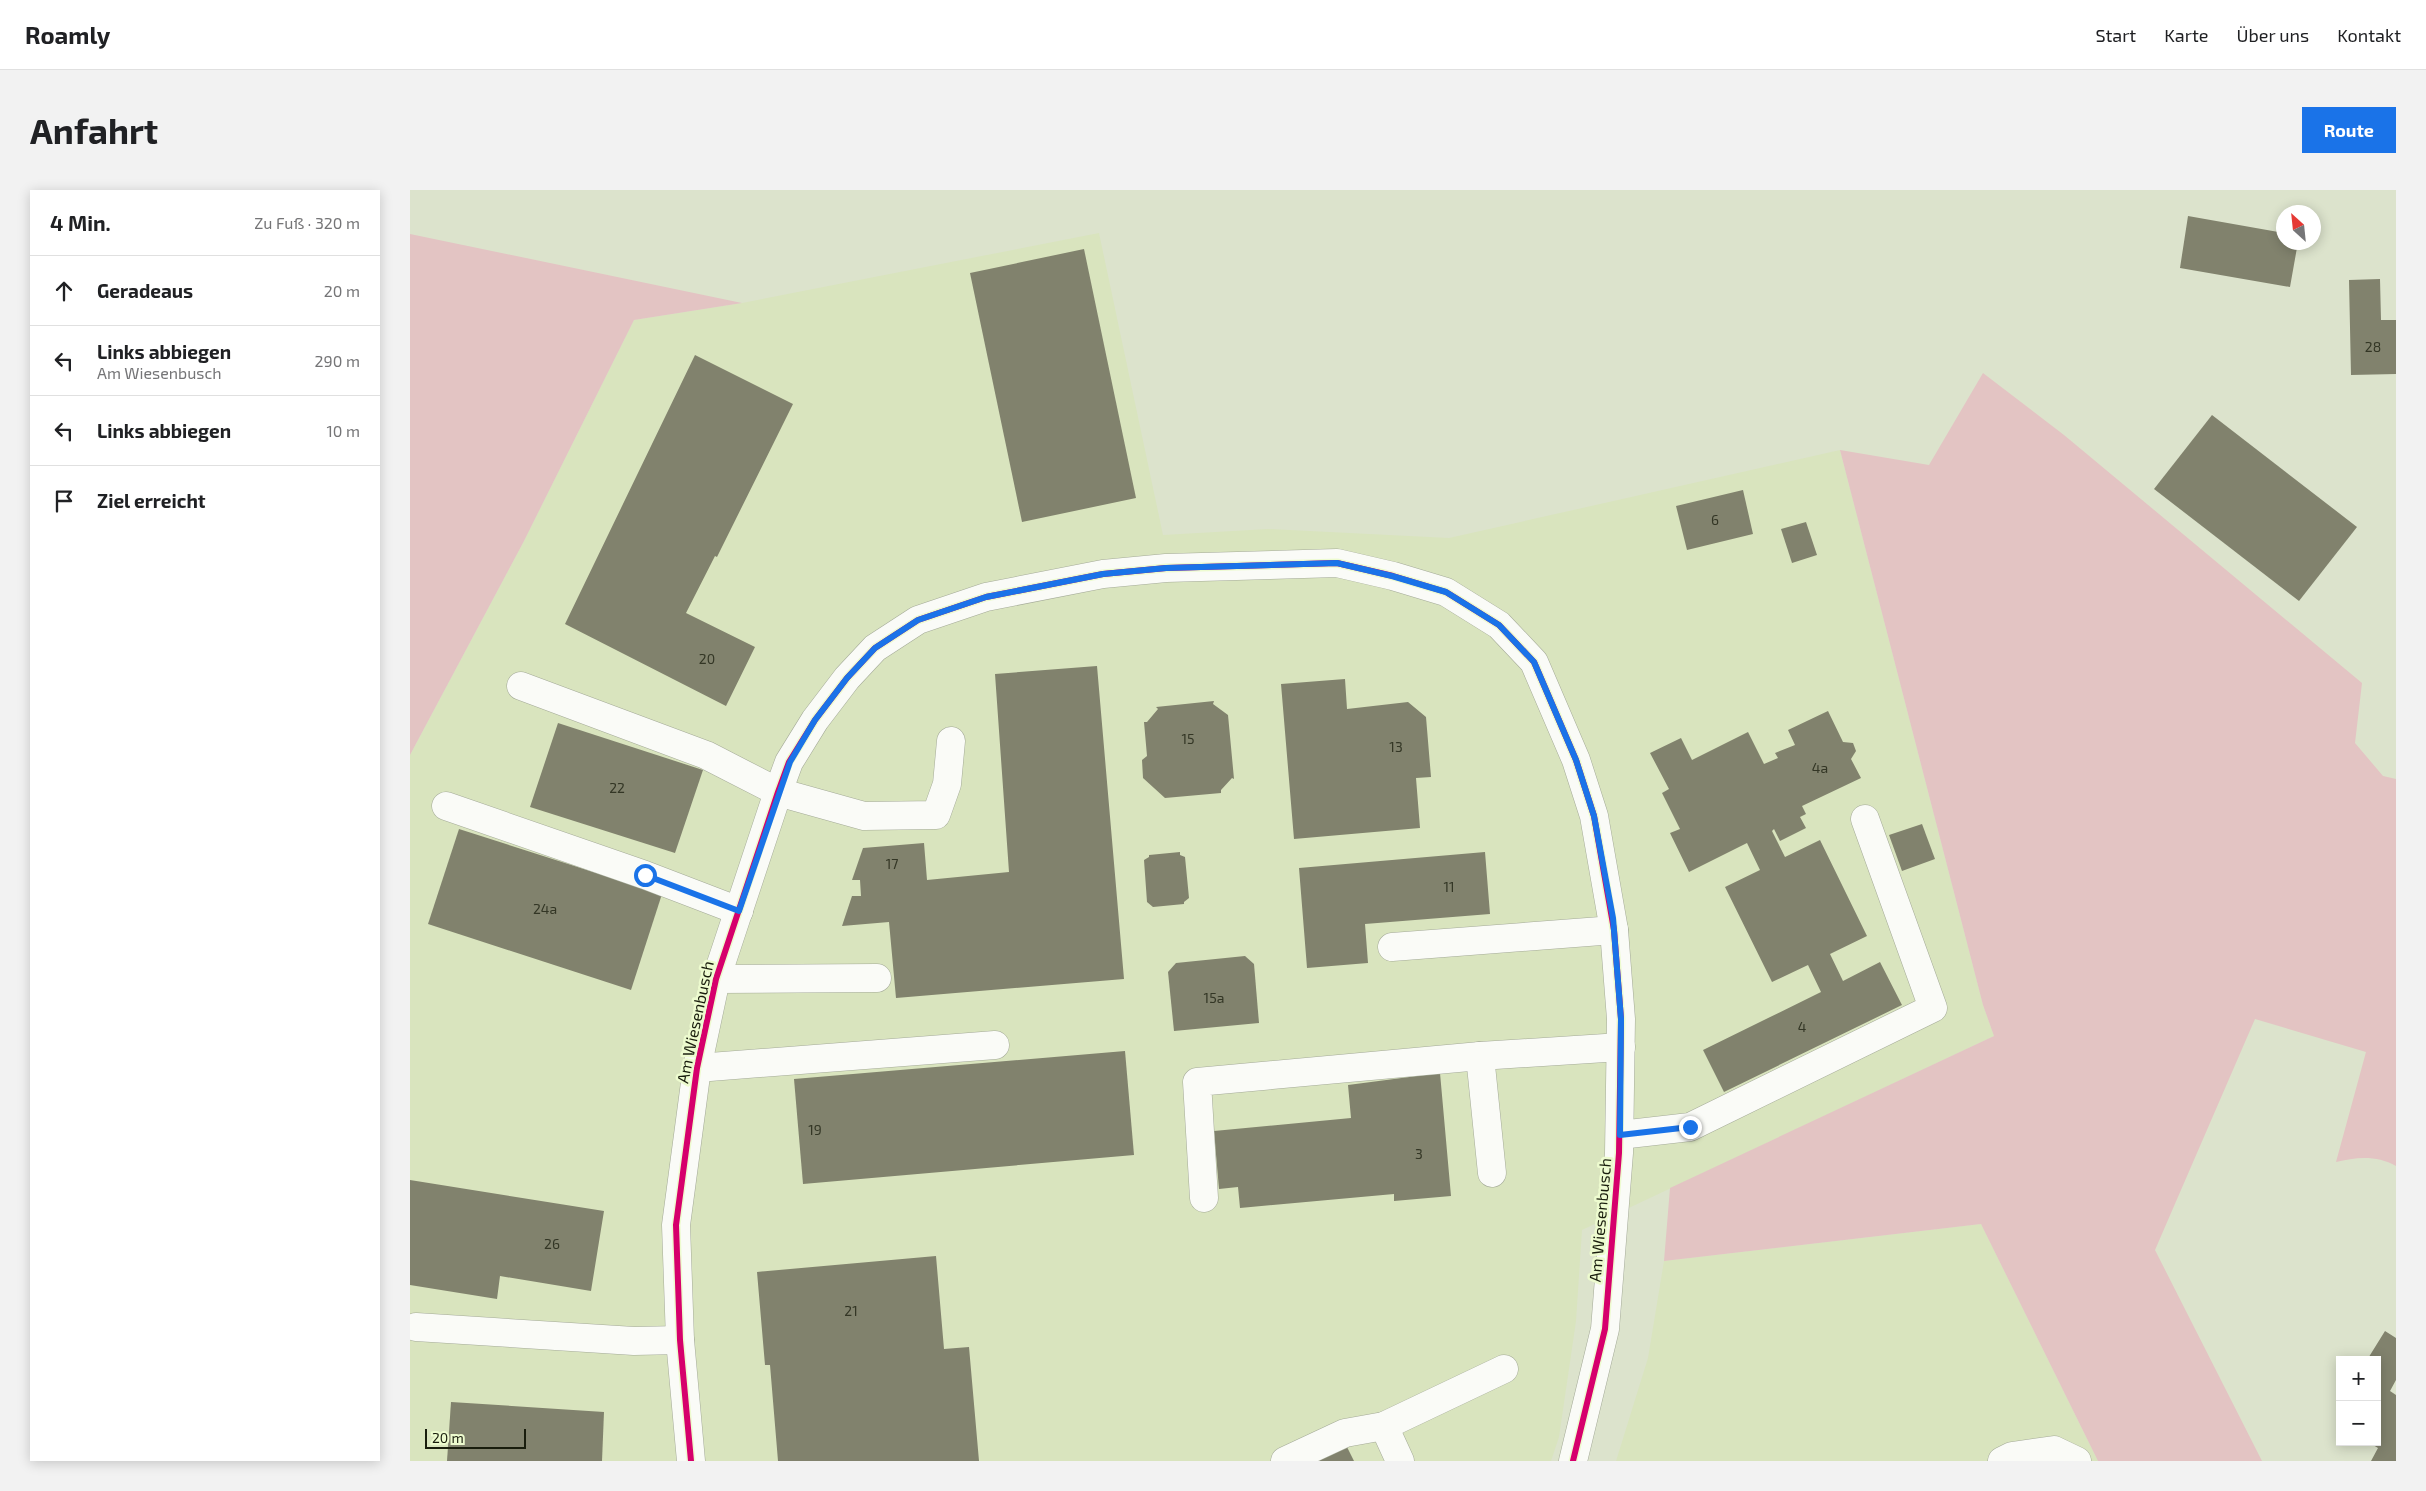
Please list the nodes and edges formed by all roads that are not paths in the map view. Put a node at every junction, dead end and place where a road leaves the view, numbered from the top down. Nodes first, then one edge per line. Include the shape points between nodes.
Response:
1 (521, 686) dead end
2 (951, 741) dead end
3 (778, 792) junction
4 (446, 806) dead end
5 (1865, 819) dead end
6 (739, 911) junction
7 (1614, 930) junction
8 (1392, 947) dead end
9 (877, 978) dead end
10 (716, 979) junction
11 (995, 1045) dead end
12 (1621, 1047) junction
13 (1480, 1056) junction
14 (697, 1068) junction
15 (1620, 1135) junction
16 (1492, 1172) dead end
17 (1204, 1198) dead end
18 (416, 1327) dead end
19 (680, 1340) junction
20 (1504, 1369) dead end
21 (1384, 1426) junction
22 (685, 1458) edge
23 (1285, 1461) edge
24 (1400, 1461) edge
25 (1572, 1461) edge
26 (2002, 1461) edge
27 (2077, 1461) edge

1 - 3 street via 706,755
2 - 3 street via 947,784 936,815 864,816
3 - 6 street, Am Wiesenbusch
3 - 7 street, Am Wiesenbusch via 790,762 815,720 847,678 875,648 918,620 986,597 1103,574 1166,568 1337,563 1446,592 1499,625 1534,662 1576,760 1594,816
4 - 6 street
5 - 15 street via 1933,1008 1690,1127
6 - 10 street, Am Wiesenbusch
7 - 8 street
7 - 12 street, Am Wiesenbusch
9 - 10 street
10 - 14 street, Am Wiesenbusch
11 - 14 street
12 - 13 street
12 - 15 street, Am Wiesenbusch
13 - 16 street
13 - 17 street via 1197,1082
14 - 19 street, Am Wiesenbusch via 676,1225
15 - 25 street, Am Wiesenbusch via 1605,1329
18 - 19 street via 634,1341
19 - 22 street, Am Wiesenbusch
20 - 21 street
21 - 23 street via 1345,1433
21 - 24 street
26 - 27 street via 2012,1456 2054,1450

